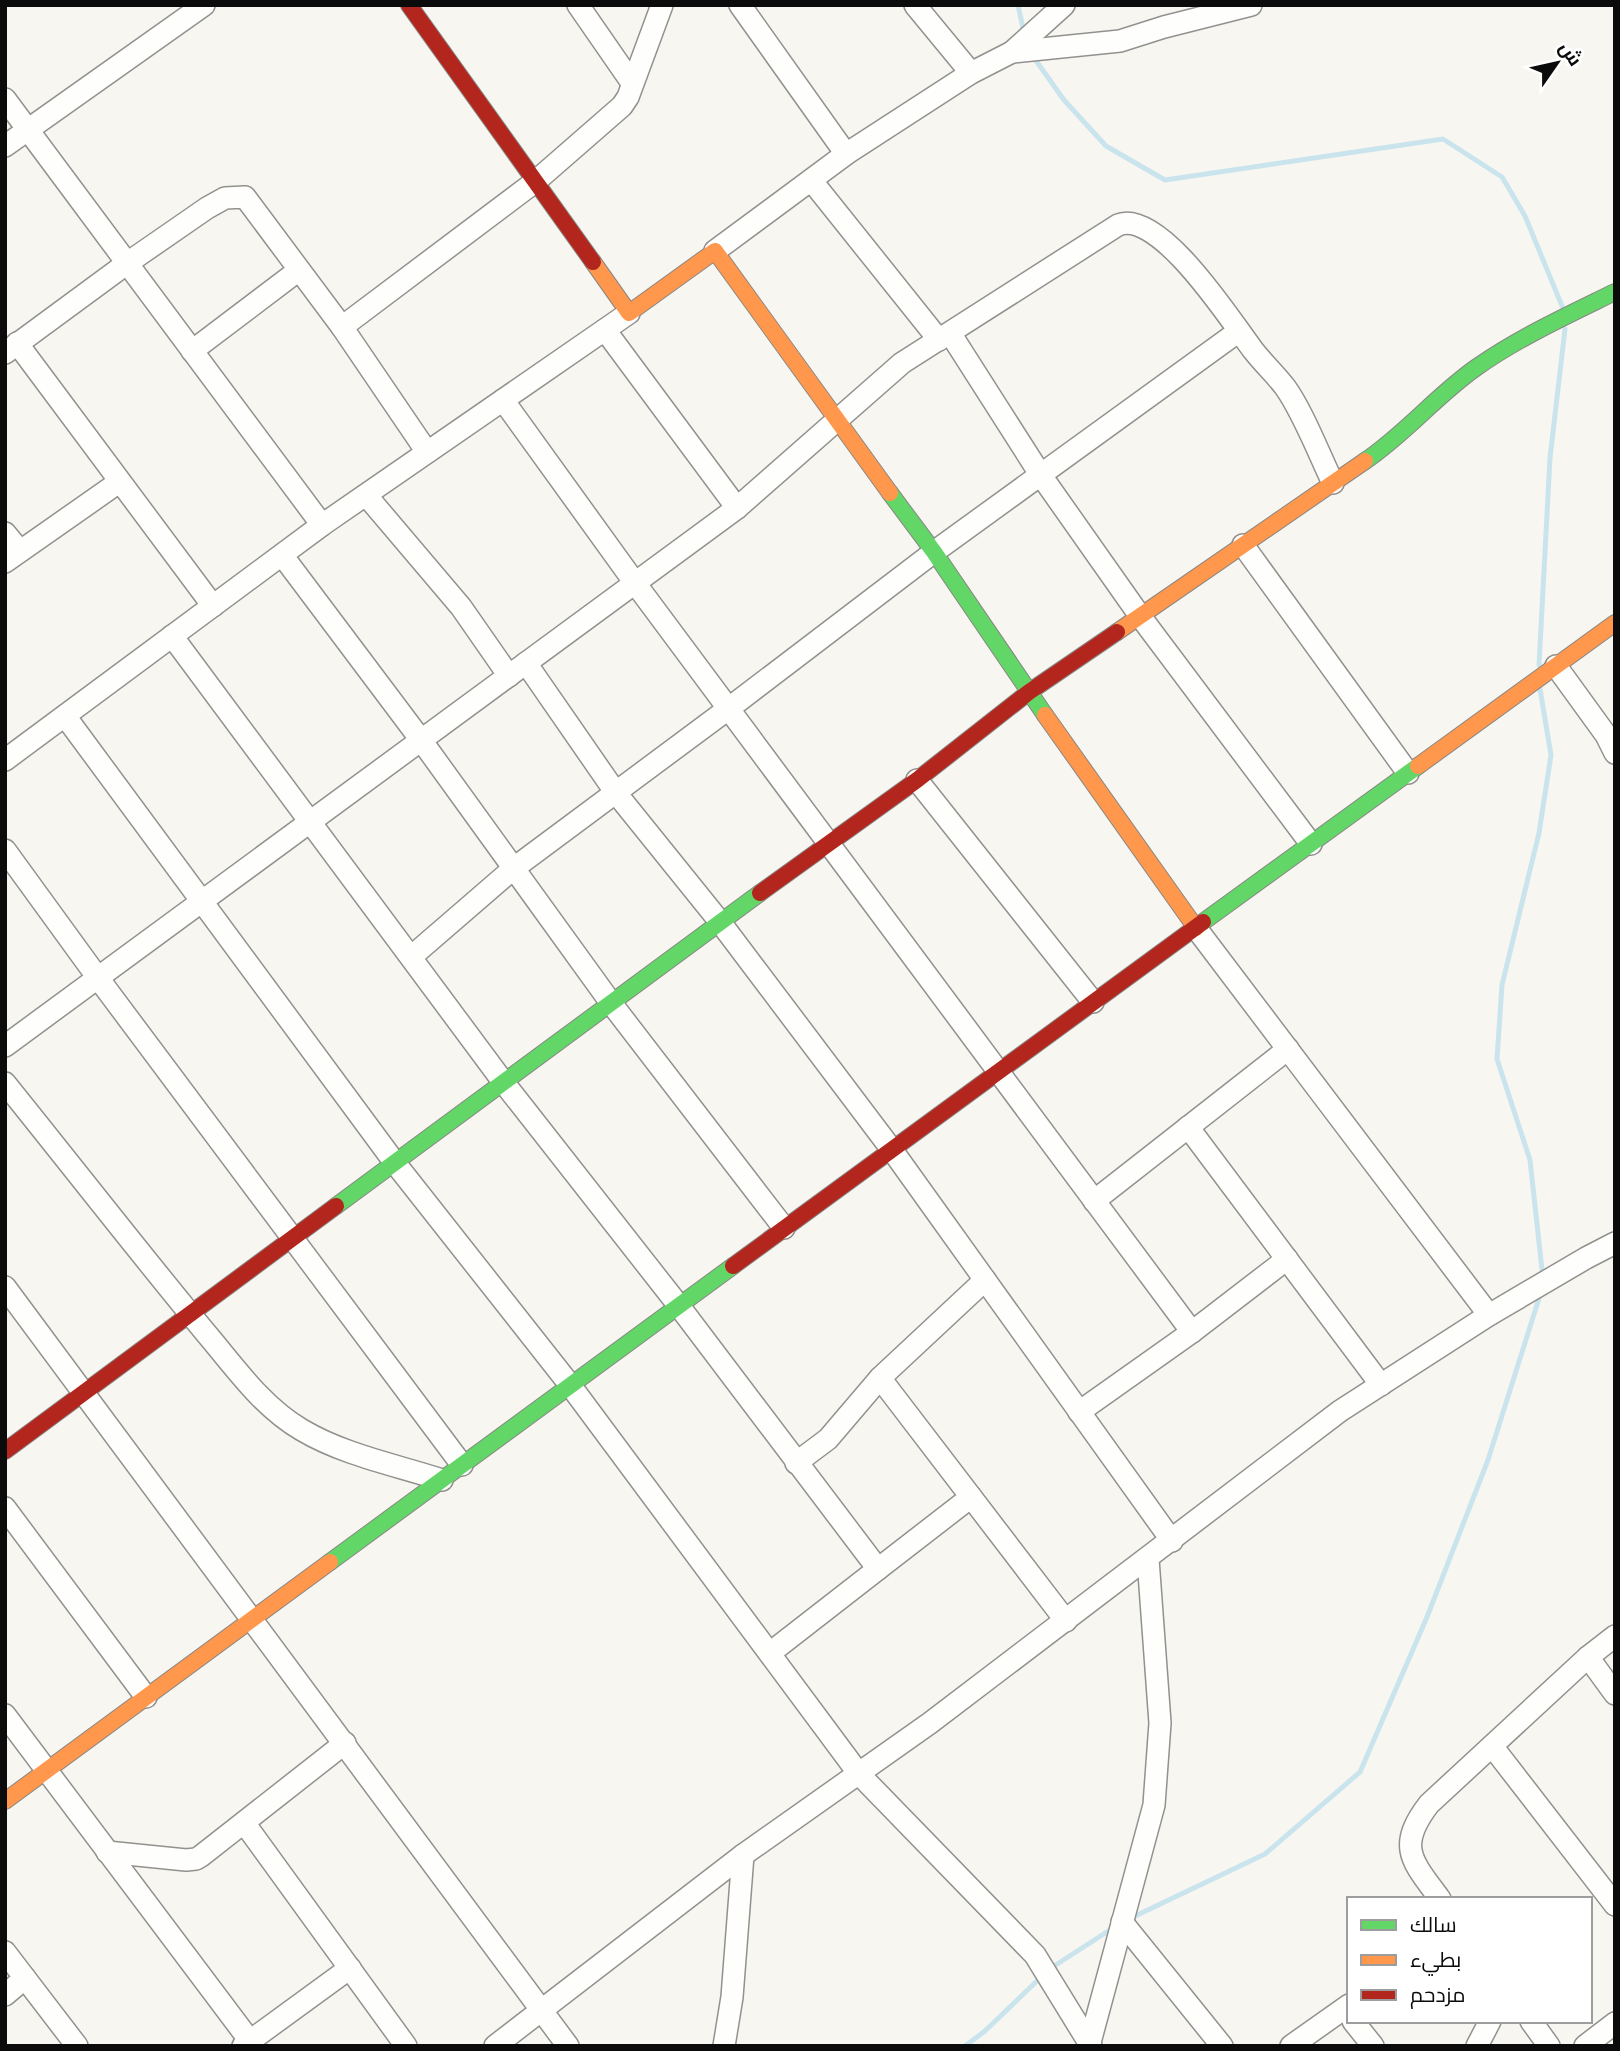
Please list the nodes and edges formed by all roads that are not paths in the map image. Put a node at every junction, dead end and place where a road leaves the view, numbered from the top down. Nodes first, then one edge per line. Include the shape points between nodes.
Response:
1 (204, 5) edge
2 (409, 5) edge
3 (578, 5) edge
4 (662, 5) edge
5 (740, 5) edge
6 (915, 5) edge
7 (1064, 5) edge
8 (1251, 5) edge
9 (173, 14) edge
10 (1012, 52) junction
11 (971, 73) junction
12 (632, 83) junction
13 (5, 99) edge
14 (27, 130) junction
15 (5, 146) edge
16 (846, 154) junction
17 (811, 180) junction
18 (536, 181) junction
19 (715, 251) junction
20 (126, 264) junction
21 (299, 270) junction
22 (1615, 292) edge
23 (629, 313) junction
24 (342, 327) junction
25 (605, 330) junction
26 (1239, 331) junction
27 (944, 337) junction
28 (11, 348) edge
29 (191, 351) junction
30 (503, 400) junction
31 (837, 422) junction
32 (427, 452) junction
33 (1040, 474) junction
34 (119, 482) junction
35 (1333, 483) junction
36 (366, 495) junction
37 (737, 508) junction
38 (322, 525) junction
39 (5, 533) edge
40 (1243, 545) junction
41 (934, 552) junction
42 (282, 555) junction
43 (13, 557) edge
44 (635, 583) junction
45 (213, 606) junction
46 (1140, 616) junction
47 (1615, 623) edge
48 (172, 636) junction
49 (526, 663) junction
50 (1556, 666) junction
51 (509, 676) junction
52 (1029, 692) junction
53 (728, 709) junction
54 (65, 716) junction
55 (421, 740) junction
56 (1615, 753) edge
57 (7, 754) edge
58 (1408, 773) junction
59 (917, 780) junction
60 (616, 793) junction
61 (311, 821) junction
62 (828, 844) junction
63 (1311, 844) junction
64 (5, 850) edge
65 (514, 868) junction
66 (202, 901) junction
67 (720, 922) junction
68 (1196, 928) junction
69 (411, 957) junction
70 (98, 978) junction
71 (1093, 1002) junction
72 (611, 1003) junction
73 (5, 1046) edge
74 (1288, 1049) junction
75 (998, 1071) junction
76 (5, 1083) edge
77 (504, 1083) junction
78 (1188, 1127) junction
79 (892, 1150) junction
80 (395, 1163) junction
81 (1094, 1201) junction
82 (784, 1228) junction
83 (292, 1239) junction
84 (1615, 1243) edge
85 (1287, 1259) junction
86 (985, 1280) junction
87 (5, 1287) edge
88 (679, 1306) junction
89 (191, 1314) junction
90 (1489, 1315) junction
91 (1192, 1332) junction
92 (880, 1378) junction
93 (570, 1385) junction
94 (1381, 1385) junction
95 (83, 1394) junction
96 (1079, 1412) junction
97 (5, 1451) edge
98 (796, 1463) junction
99 (462, 1465) junction
100 (442, 1480) junction
101 (971, 1497) junction
102 (5, 1508) edge
103 (1171, 1541) junction
104 (1148, 1559) junction
105 (878, 1569) junction
106 (253, 1618) junction
107 (1066, 1621) junction
108 (1615, 1636) edge
109 (770, 1653) junction
110 (1588, 1657) junction
111 (1615, 1694) edge
112 (146, 1696) junction
113 (5, 1715) edge
114 (345, 1742) junction
115 (1492, 1746) junction
116 (46, 1770) junction
117 (859, 1773) junction
118 (5, 1801) edge
119 (245, 1824) junction
120 (107, 1852) junction
121 (744, 1855) junction
122 (1438, 1897) edge
123 (1615, 1905) edge
124 (1122, 1922) junction
125 (5, 1952) edge
126 (350, 1968) junction
127 (25, 1978) junction
128 (5, 1995) edge
129 (542, 2010) junction
130 (1347, 2014) edge
131 (1356, 2023) edge
132 (1489, 2023) edge
133 (1532, 2023) edge
134 (1615, 2023) edge
135 (246, 2043) edge
136 (1090, 2045) edge
137 (77, 2046) edge
138 (406, 2046) edge
139 (495, 2046) edge
140 (568, 2046) edge
141 (724, 2046) edge
142 (1222, 2046) edge
143 (1291, 2046) edge
144 (1373, 2046) edge
145 (1477, 2046) edge
146 (1549, 2046) edge
147 (1585, 2046) edge

1 - 9 street
2 - 18 street
3 - 12 street
4 - 12 street
5 - 16 street
6 - 11 street
7 - 10 street
8 - 10 street via 1120,41
9 - 14 street
10 - 11 street
11 - 16 street
12 - 18 street via 622,106
13 - 14 street
14 - 15 street
14 - 20 street
16 - 17 street
17 - 19 street
17 - 27 street
18 - 23 street
18 - 24 street
19 - 23 street
19 - 31 street
20 - 21 street via 207,208 225,198 245,197
20 - 28 street
20 - 29 street
21 - 24 street
21 - 29 street
22 - 35 street via 1475,368 1383,449
23 - 25 street
24 - 32 street
25 - 30 street
25 - 37 street
26 - 27 street via 1175,251 1143,226 1126,221
26 - 33 street
26 - 35 street via 1285,387
27 - 31 street via 902,363
27 - 33 street
28 - 34 street
29 - 38 street
30 - 32 street
30 - 44 street
31 - 37 street
31 - 41 street
32 - 36 street
33 - 41 street
33 - 46 street
34 - 43 street
34 - 45 street
35 - 40 street
36 - 38 street
36 - 51 street via 461,607
37 - 44 street
38 - 42 street
39 - 43 street
40 - 46 street
40 - 58 street
41 - 52 street
41 - 53 street
42 - 45 street
42 - 55 street
44 - 49 street
44 - 53 street
45 - 48 street
46 - 52 street
46 - 63 street
47 - 50 street
48 - 54 street
48 - 61 street
49 - 51 street
49 - 60 street
50 - 56 street
50 - 58 street
51 - 55 street
52 - 59 street
52 - 68 street
53 - 60 street
53 - 62 street
54 - 57 street
54 - 66 street
55 - 61 street
55 - 65 street
58 - 63 street
59 - 62 street
59 - 71 street
60 - 65 street
60 - 67 street
61 - 66 street
61 - 69 street
62 - 67 street
62 - 75 street
63 - 68 street
64 - 70 street
65 - 69 street
65 - 72 street
66 - 70 street
66 - 80 street
67 - 72 street
67 - 79 street
68 - 71 street
68 - 74 street
69 - 77 street
70 - 73 street
70 - 83 street
71 - 75 street
72 - 77 street
72 - 82 street
74 - 78 street
74 - 90 street
75 - 79 street
75 - 81 street
76 - 89 street
77 - 80 street
77 - 88 street
78 - 81 street
78 - 85 street
79 - 82 street
79 - 86 street
80 - 83 street
80 - 93 street
81 - 91 street
82 - 88 street
83 - 89 street
83 - 99 street
84 - 90 street
85 - 91 street
85 - 94 street
86 - 92 street
86 - 96 street
87 - 95 street
88 - 93 street
88 - 98 street
89 - 95 street
89 - 100 street via 255,1391 303,1431 337,1447
90 - 94 street
91 - 96 street
92 - 98 street via 828,1439
92 - 101 street
93 - 99 street
93 - 109 street
94 - 103 street via 1340,1411
95 - 97 street
95 - 106 street
96 - 103 street
98 - 105 street
99 - 100 street
100 - 106 street
101 - 105 street
101 - 107 street
102 - 112 street
103 - 104 street
104 - 107 street
104 - 124 street via 1160,1723 1158,1762 1154,1805
105 - 109 street
106 - 112 street
106 - 114 street
107 - 117 street
108 - 110 street
109 - 117 street
110 - 111 street
110 - 115 street
112 - 116 street
113 - 116 street
114 - 119 street
114 - 129 street
115 - 122 street via 1429,1804 1412,1830 1413,1863
115 - 123 street
116 - 118 street
116 - 120 street
117 - 121 street
117 - 136 street via 1035,1955
119 - 120 street via 191,1860
119 - 126 street
120 - 135 street
121 - 129 street
121 - 141 street
124 - 136 street
124 - 142 street
125 - 127 street
126 - 135 street
126 - 138 street
127 - 128 street
127 - 137 street
129 - 139 street
129 - 140 street
130 - 143 street
131 - 144 street
132 - 145 street
133 - 146 street
134 - 147 street

